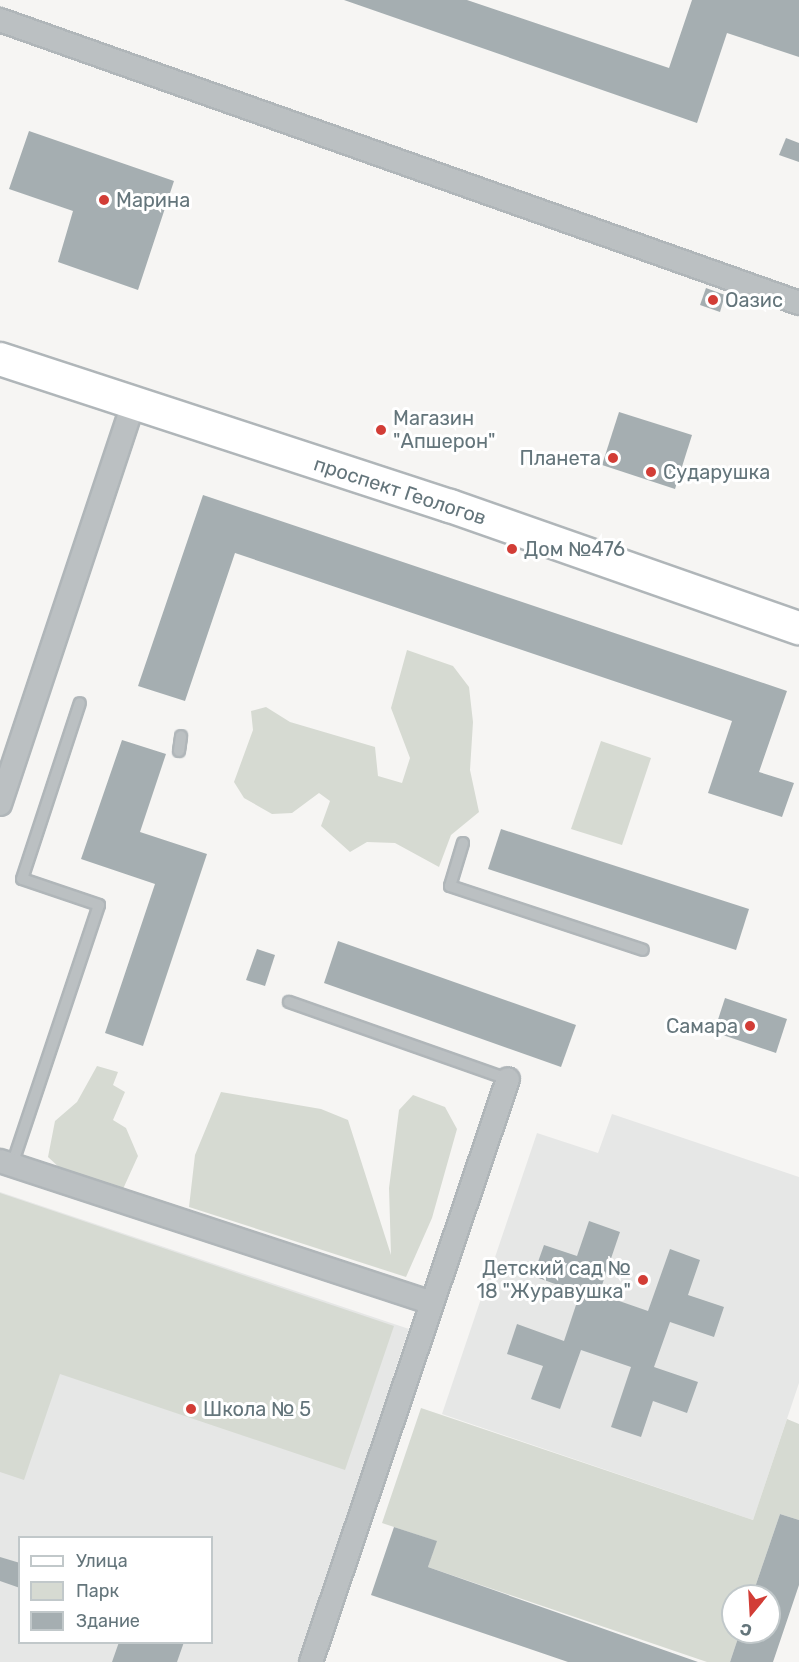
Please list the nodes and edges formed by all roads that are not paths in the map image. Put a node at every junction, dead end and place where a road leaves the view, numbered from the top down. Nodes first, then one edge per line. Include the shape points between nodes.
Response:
1 (0, 20) edge
2 (799, 303) edge
3 (0, 359) edge
4 (133, 404) junction
5 (799, 628) edge
6 (80, 703) dead end
7 (181, 736) dead end
8 (179, 751) dead end
9 (0, 804) edge
10 (463, 843) dead end
11 (643, 950) dead end
12 (290, 1002) dead end
13 (508, 1079) joint
14 (6, 1163) edge
15 (430, 1302) junction
16 (311, 1662) edge

1 - 2 street
3 - 4 street, проспект Геологов
4 - 5 street, проспект Геологов via 450,506
4 - 9 street
6 - 14 lane via 22,879 99,905
7 - 8 lane
10 - 11 lane via 450,886
12 - 13 lane
13 - 15 street
14 - 15 street
15 - 16 street

